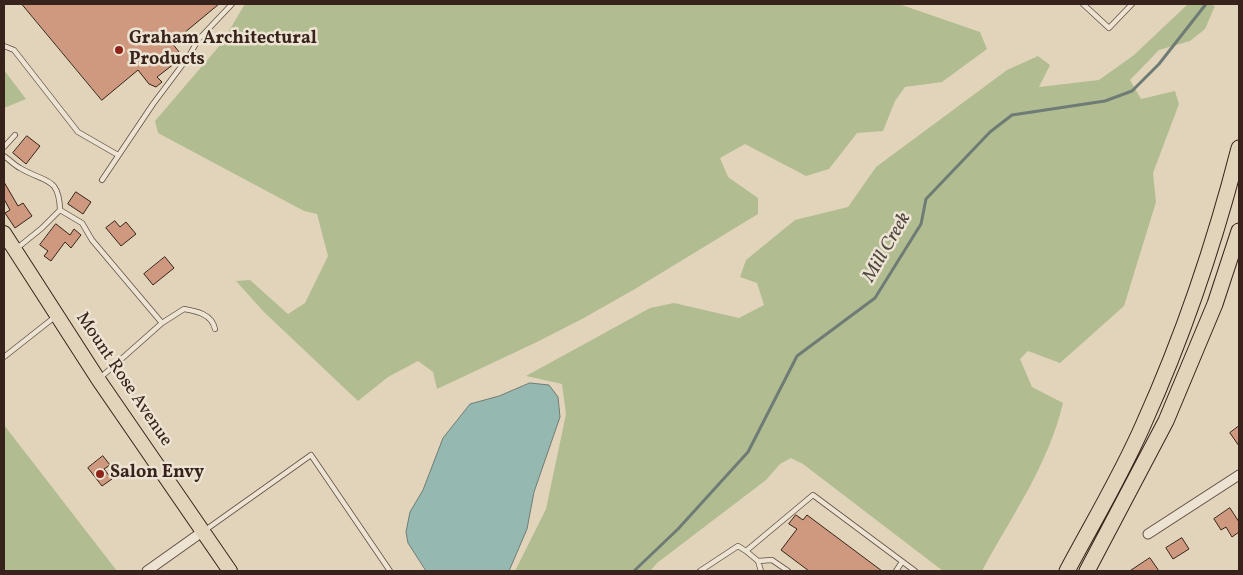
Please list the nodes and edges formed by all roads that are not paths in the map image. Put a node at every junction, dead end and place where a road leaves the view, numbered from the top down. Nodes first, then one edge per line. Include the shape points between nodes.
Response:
1 (232, 4) edge
2 (1083, 4) edge
3 (1132, 4) edge
4 (4, 46) edge
5 (15, 135) dead end
6 (4, 147) edge
7 (1239, 148) edge
8 (118, 155) junction
9 (4, 156) edge
10 (102, 180) dead end
11 (60, 210) junction
12 (1239, 231) edge
13 (4, 233) edge
14 (15, 250) junction
15 (58, 316) junction
16 (162, 323) junction
17 (215, 328) dead end
18 (4, 357) edge
19 (98, 379) junction
20 (1239, 476) edge
21 (202, 532) junction
22 (1148, 534) dead end
23 (746, 551) junction
24 (758, 561) junction
25 (902, 562) junction
26 (147, 571) edge
27 (230, 571) edge
28 (390, 571) edge
29 (700, 571) edge
30 (761, 571) edge
31 (788, 571) edge
32 (896, 571) edge
33 (915, 571) edge
34 (1067, 571) edge
35 (1087, 571) edge

1 - 8 lane via 198,40
2 - 3 lane via 1109,28
4 - 8 lane via 14,50 78,132
5 - 6 lane
7 - 34 highway via 1221,216 1178,344 1143,425
8 - 10 lane
9 - 11 lane via 20,168 55,185 60,195
11 - 14 lane
11 - 16 lane via 82,223 92,240
12 - 35 highway via 1215,304 1166,421
13 - 14 main road, Mount Rose Avenue
14 - 15 main road, Mount Rose Avenue
15 - 18 lane
15 - 19 main road, Mount Rose Avenue
16 - 17 lane via 184,309 203,313 212,320
16 - 19 lane
19 - 21 main road, Mount Rose Avenue
20 - 22 street
21 - 26 street
21 - 27 main road, Mount Rose Avenue
21 - 28 lane via 311,455
23 - 24 lane
23 - 25 lane via 814,495
23 - 29 lane via 738,546
24 - 30 lane
24 - 31 lane via 772,560
25 - 32 lane
25 - 33 lane

